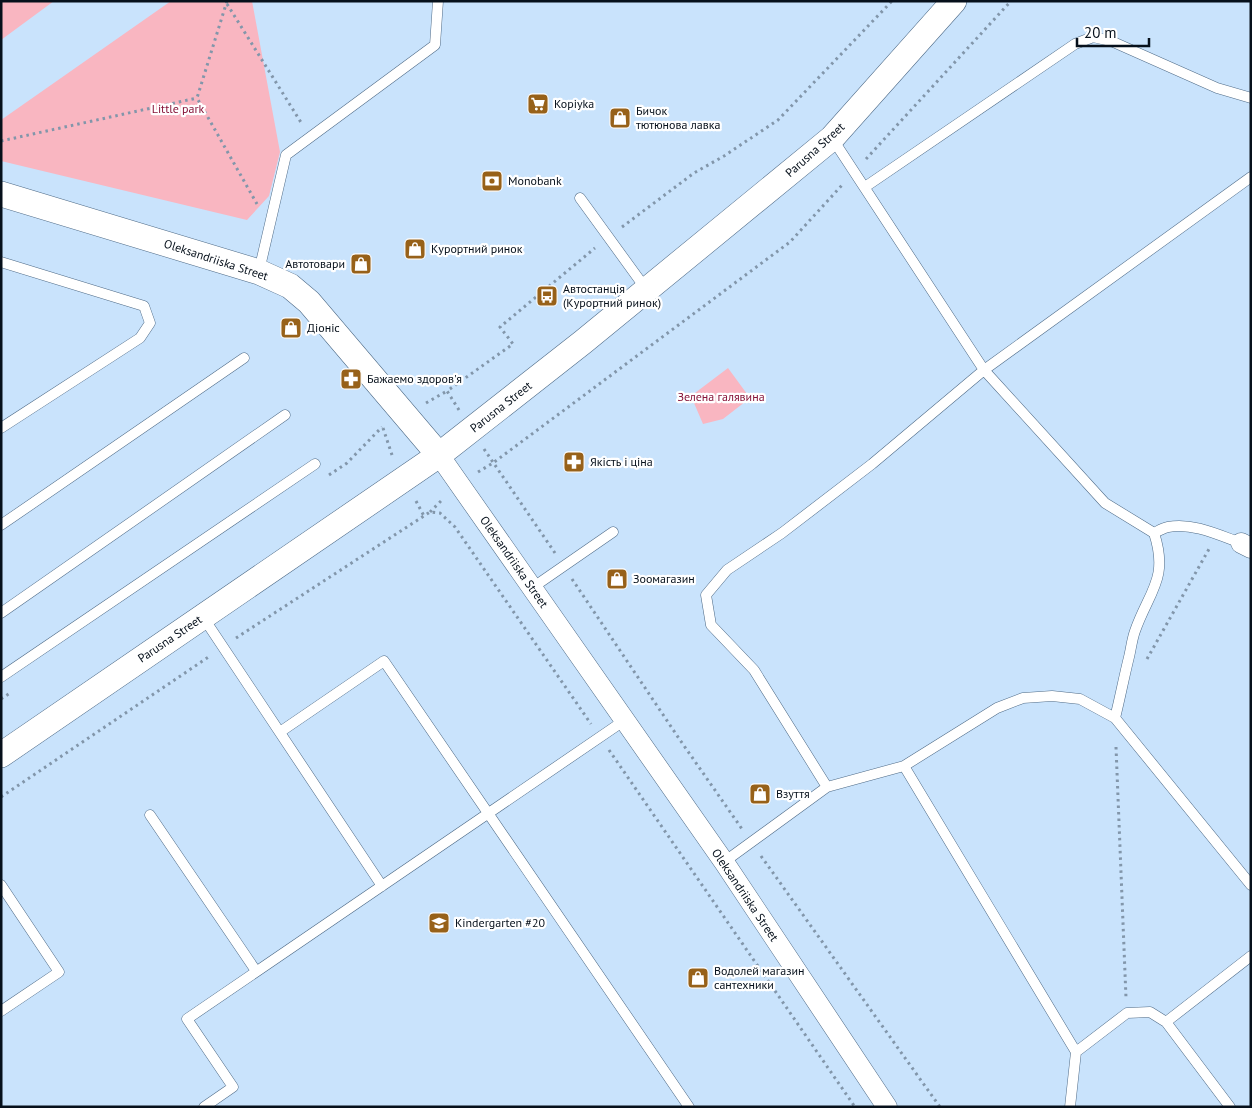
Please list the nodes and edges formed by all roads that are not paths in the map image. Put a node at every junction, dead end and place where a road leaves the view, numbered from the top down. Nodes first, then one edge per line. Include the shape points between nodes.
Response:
1 (438, 1) edge
2 (954, 1) edge
3 (1251, 98) edge
4 (832, 138) junction
5 (1251, 177) edge
6 (865, 187) junction
7 (1, 194) edge
8 (580, 198) dead end
9 (1, 262) edge
10 (259, 272) junction
11 (646, 290) junction
12 (244, 358) dead end
13 (984, 370) junction
14 (285, 415) dead end
15 (1, 428) edge
16 (439, 455) junction
17 (315, 464) dead end
18 (1, 525) edge
19 (613, 532) dead end
20 (1154, 533) junction
21 (1246, 546) edge
22 (532, 588) junction
23 (1, 613) edge
24 (203, 617) junction
25 (1, 676) edge
26 (1115, 718) junction
27 (625, 720) junction
28 (280, 732) junction
29 (1, 755) edge
30 (904, 766) junction
31 (826, 787) junction
32 (488, 814) junction
33 (150, 815) dead end
34 (724, 862) junction
35 (1, 885) edge
36 (1251, 885) edge
37 (382, 886) junction
38 (1251, 956) edge
39 (256, 971) junction
40 (1, 1011) edge
41 (1166, 1022) junction
42 (1076, 1052) junction
43 (886, 1106) edge
44 (204, 1107) edge
45 (689, 1107) edge
46 (1070, 1107) edge
47 (1230, 1107) edge

1 - 10 lane via 435,45 286,155
2 - 4 street, Parusna Street
3 - 6 lane via 1217,88 1111,41 1093,37 1075,44
4 - 6 lane
4 - 11 street, Parusna Street
5 - 13 lane
6 - 13 lane
7 - 10 street, Oleksandriiska Street
8 - 11 lane
9 - 15 lane via 144,306 150,323 140,338
10 - 16 street, Oleksandriiska Street via 290,286 309,302
11 - 16 street, Parusna Street
12 - 18 lane
13 - 20 lane via 1105,503
13 - 31 lane via 865,469 782,533 727,570 706,595 711,625 754,670
14 - 23 lane
16 - 22 street, Oleksandriiska Street
16 - 24 street, Parusna Street
17 - 25 lane
19 - 22 lane
20 - 21 lane via 1169,527 1185,527 1217,534
20 - 26 lane via 1160,561 1159,574 1135,631
22 - 27 street, Oleksandriiska Street
24 - 28 lane
24 - 29 street, Parusna Street
26 - 30 lane via 1080,699 1052,696 1023,698 997,708
26 - 36 lane
27 - 32 lane
27 - 34 street, Oleksandriiska Street
28 - 32 lane via 384,661
28 - 37 lane
30 - 31 lane
30 - 42 lane
31 - 34 lane
32 - 37 lane
32 - 45 lane
33 - 39 lane
34 - 43 street, Oleksandriiska Street
35 - 40 lane via 59,972
37 - 39 lane
38 - 41 lane
39 - 44 lane via 187,1019 233,1087
41 - 42 lane via 1150,1012 1127,1014
41 - 47 lane
42 - 46 lane

